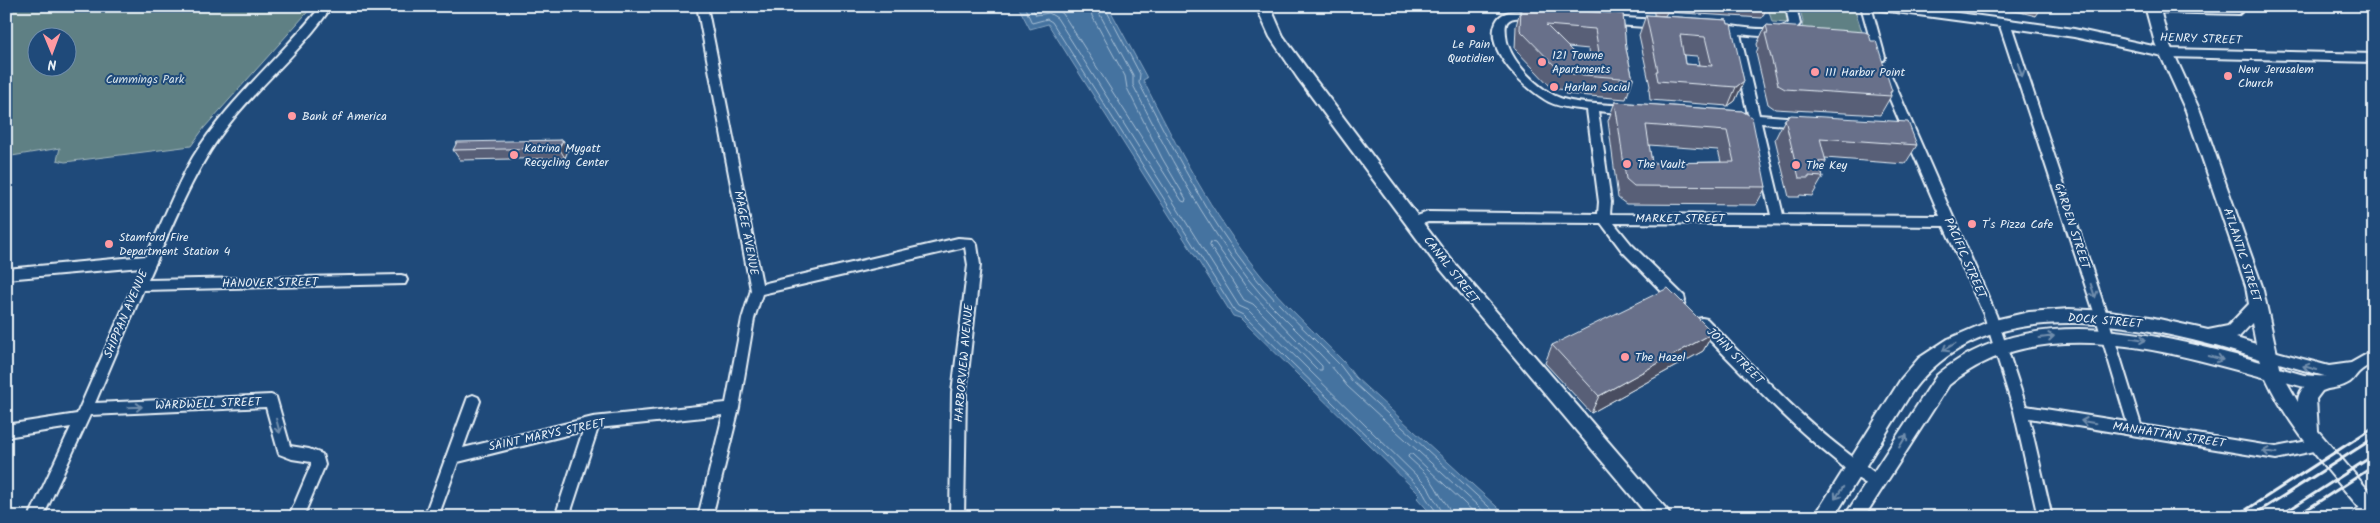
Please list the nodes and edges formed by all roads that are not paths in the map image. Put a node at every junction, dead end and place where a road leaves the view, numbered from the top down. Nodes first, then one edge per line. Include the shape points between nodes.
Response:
1 (327, 6) edge
2 (702, 6) edge
3 (1263, 6) edge
4 (1791, 6) edge
5 (1866, 6) edge
6 (1881, 6) edge
7 (2242, 6) edge
8 (2153, 7) edge
9 (1544, 16) edge
10 (1593, 20) edge
11 (2005, 24) junction
12 (1672, 25) edge
13 (1702, 27) edge
14 (1734, 29) junction
15 (2168, 53) junction
16 (2374, 58) edge
17 (1592, 107) junction
18 (1640, 111) edge
19 (1726, 116) edge
20 (1754, 118) junction
21 (1812, 122) edge
22 (1605, 217) junction
23 (1778, 218) junction
24 (1948, 220) junction
25 (1413, 222) junction
26 (150, 261) junction
27 (6, 274) edge
28 (401, 280) dead end
29 (139, 285) junction
30 (758, 290) junction
31 (2258, 304) junction
32 (2102, 318) junction
33 (1993, 326) junction
34 (2107, 335) junction
35 (2204, 336) junction
36 (2000, 348) junction
37 (2266, 354) junction
38 (2374, 355) edge
39 (2354, 368) junction
40 (2272, 372) junction
41 (2327, 382) junction
42 (473, 401) dead end
43 (732, 408) junction
44 (2020, 411) junction
45 (84, 414) junction
46 (593, 423) junction
47 (2136, 430) junction
48 (6, 431) edge
49 (2314, 439) junction
50 (452, 456) junction
51 (1855, 469) junction
52 (1876, 482) junction
53 (2374, 511) edge
54 (36, 517) edge
55 (296, 517) edge
56 (431, 517) edge
57 (562, 517) edge
58 (705, 517) edge
59 (957, 517) edge
60 (1661, 517) edge
61 (1822, 517) edge
62 (1853, 517) edge
63 (2045, 517) edge
64 (2363, 517) edge

1 - 26 street, SHIPPAN AVENUE via 208,143 190,173
2 - 30 street, MAGEE AVENUE
3 - 25 street, CANAL STREET via 1302,74
4 - 14 street via 1795,24 1788,31
5 - 24 street, PACIFIC STREET via 1903,128
6 - 11 street, HENRY STREET
7 - 8 street via 2240,10 2231,11
8 - 15 street, ATLANTIC STREET
9 - 17 street via 1514,14 1502,20 1501,45 1508,58 1547,97 1562,103
10 - 12 street
11 - 15 street, HENRY STREET via 2081,34
11 -> 32 street, GARDEN STREET
13 - 14 street
14 - 20 street
15 - 16 street, HENRY STREET
15 - 31 street, ATLANTIC STREET via 2207,147
17 - 18 street
17 - 22 street
19 - 20 street
20 - 21 street
20 - 23 street
22 - 23 street, MARKET STREET
22 - 25 street, MARKET STREET via 1428,217
22 - 51 street, JOHN STREET via 1616,236 1822,442
23 - 24 street, MARKET STREET
24 - 33 street, PACIFIC STREET
25 - 60 street, CANAL STREET via 1476,302
26 - 27 street
26 - 29 street, SHIPPAN AVENUE
28 - 29 street, HANOVER STREET
29 - 45 street, SHIPPAN AVENUE
30 - 43 street, MAGEE AVENUE via 748,319
30 - 59 street, HARBORVIEW AVENUE via 968,242 971,245 974,265 959,392
31 - 35 street via 2233,332
31 - 37 street, ATLANTIC STREET
32 - 33 street, DOCK STREET via 2054,317
32 - 34 street, GARDEN STREET
32 - 35 street, DOCK STREET
33 - 36 street, PACIFIC STREET
33 -> 51 street, DOCK STREET via 1942,350 1919,370
36 -> 34 street, DOCK STREET via 2050,337
34 -> 40 street, DOCK STREET via 2153,341
34 - 47 street, GARDEN STREET
35 - 37 street, DOCK STREET
36 - 44 street, PACIFIC STREET
52 -> 36 street, DOCK STREET via 1943,380 1970,361
39 -> 37 street via 2321,371
37 - 40 street, ATLANTIC STREET
38 - 39 street
39 - 41 street via 2345,379
40 - 41 street
40 - 49 street, ATLANTIC STREET via 2286,400
41 - 49 street via 2316,386 2307,397
42 - 50 street
43 - 46 street, SAINT MARYS STREET
43 - 58 street, MAGEE AVENUE
47 -> 44 street, MANHATTAN STREET
44 - 63 street, PACIFIC STREET
45 - 48 street, WARDWELL STREET
45 - 54 street, SHIPPAN AVENUE
45 -> 55 street, WARDWELL STREET via 271,401 284,450 293,455 310,454 317,458 318,465
46 - 50 street, SAINT MARYS STREET
46 - 57 street
49 -> 47 street, MANHATTAN STREET via 2276,453
49 - 53 street, ATLANTIC STREET
50 - 56 street
51 - 52 street, JOHN STREET
51 -> 61 street, DOCK STREET
52 - 62 street, DOCK STREET
53 - 64 main road

